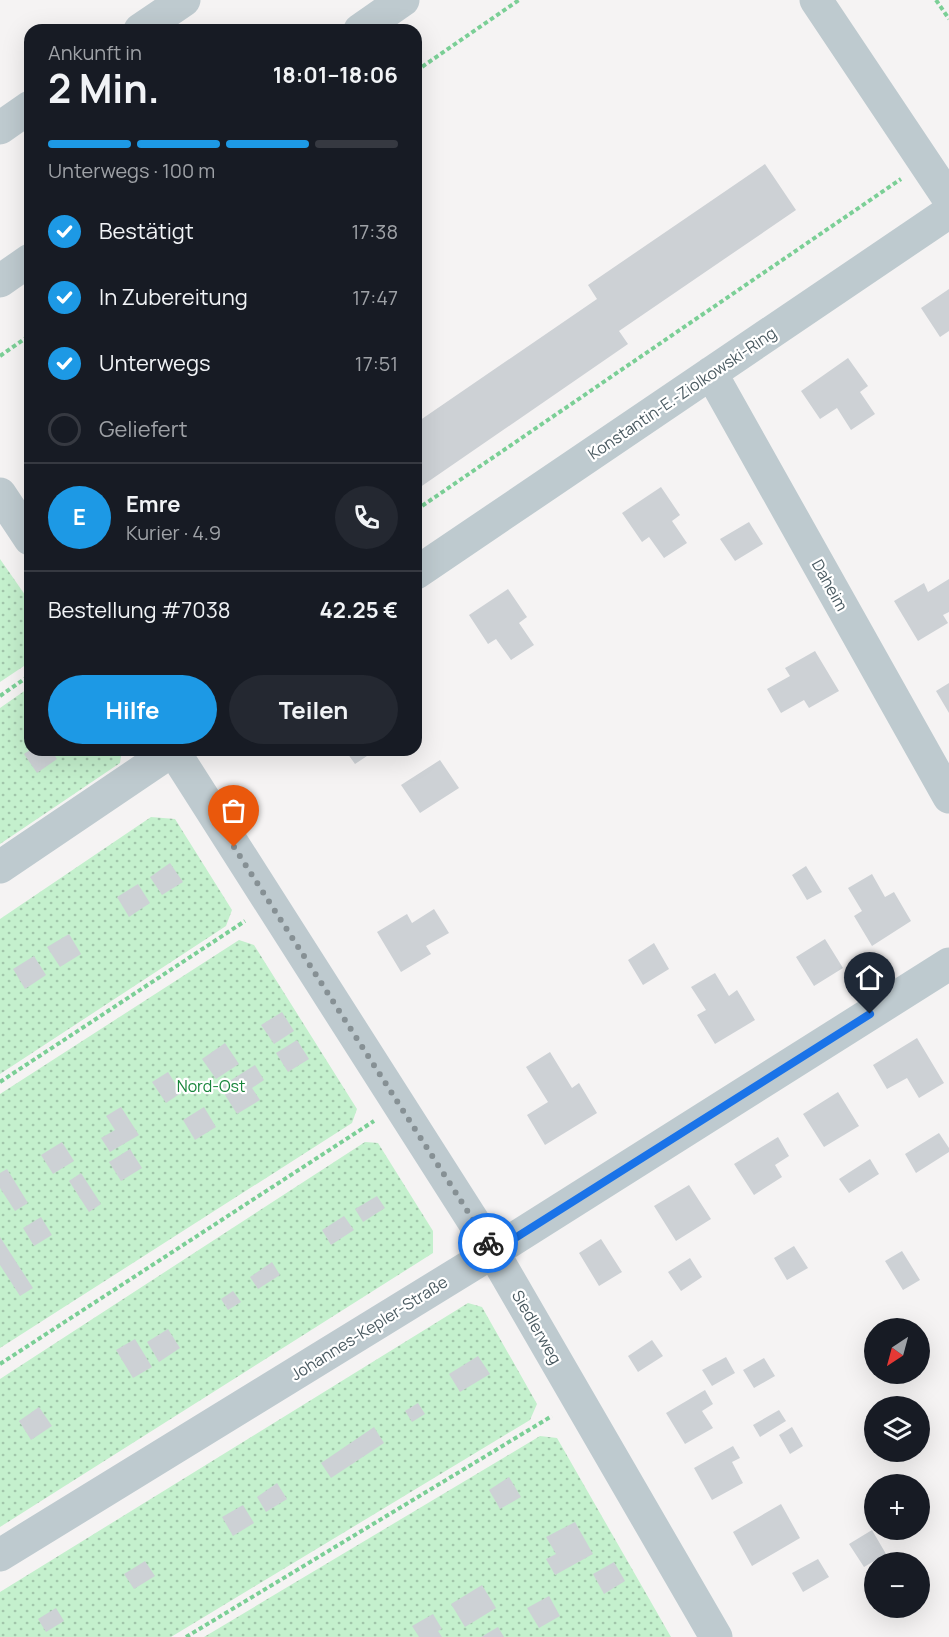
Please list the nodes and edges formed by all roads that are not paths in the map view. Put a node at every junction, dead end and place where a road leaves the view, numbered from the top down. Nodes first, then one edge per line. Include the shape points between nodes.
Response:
1 (184, 0) edge
2 (404, 0) edge
3 (816, 0) edge
4 (150, 24) edge
5 (369, 24) edge
6 (24, 111) edge
7 (0, 128) edge
8 (949, 199) edge
9 (949, 212) edge
10 (24, 264) edge
11 (0, 281) edge
12 (711, 373) junction
13 (0, 494) edge
14 (24, 529) edge
15 (422, 569) edge
16 (164, 756) edge
17 (177, 756) edge
18 (949, 797) edge
19 (0, 867) edge
20 (949, 964) edge
21 (493, 1252) junction
22 (0, 1555) edge
23 (716, 1637) edge

1 - 4 street
2 - 5 street
3 - 8 street
6 - 7 street
9 - 12 street, Konstantin-E.-Ziolkowski-Ring
10 - 11 street
12 - 15 street, Konstantin-E.-Ziolkowski-Ring
12 - 18 street, Daheim
13 - 14 street
16 - 19 street
17 - 21 street, Siedlerweg
20 - 21 street, Johannes-Kepler-Straße
21 - 22 street, Johannes-Kepler-Straße
21 - 23 street, Siedlerweg

